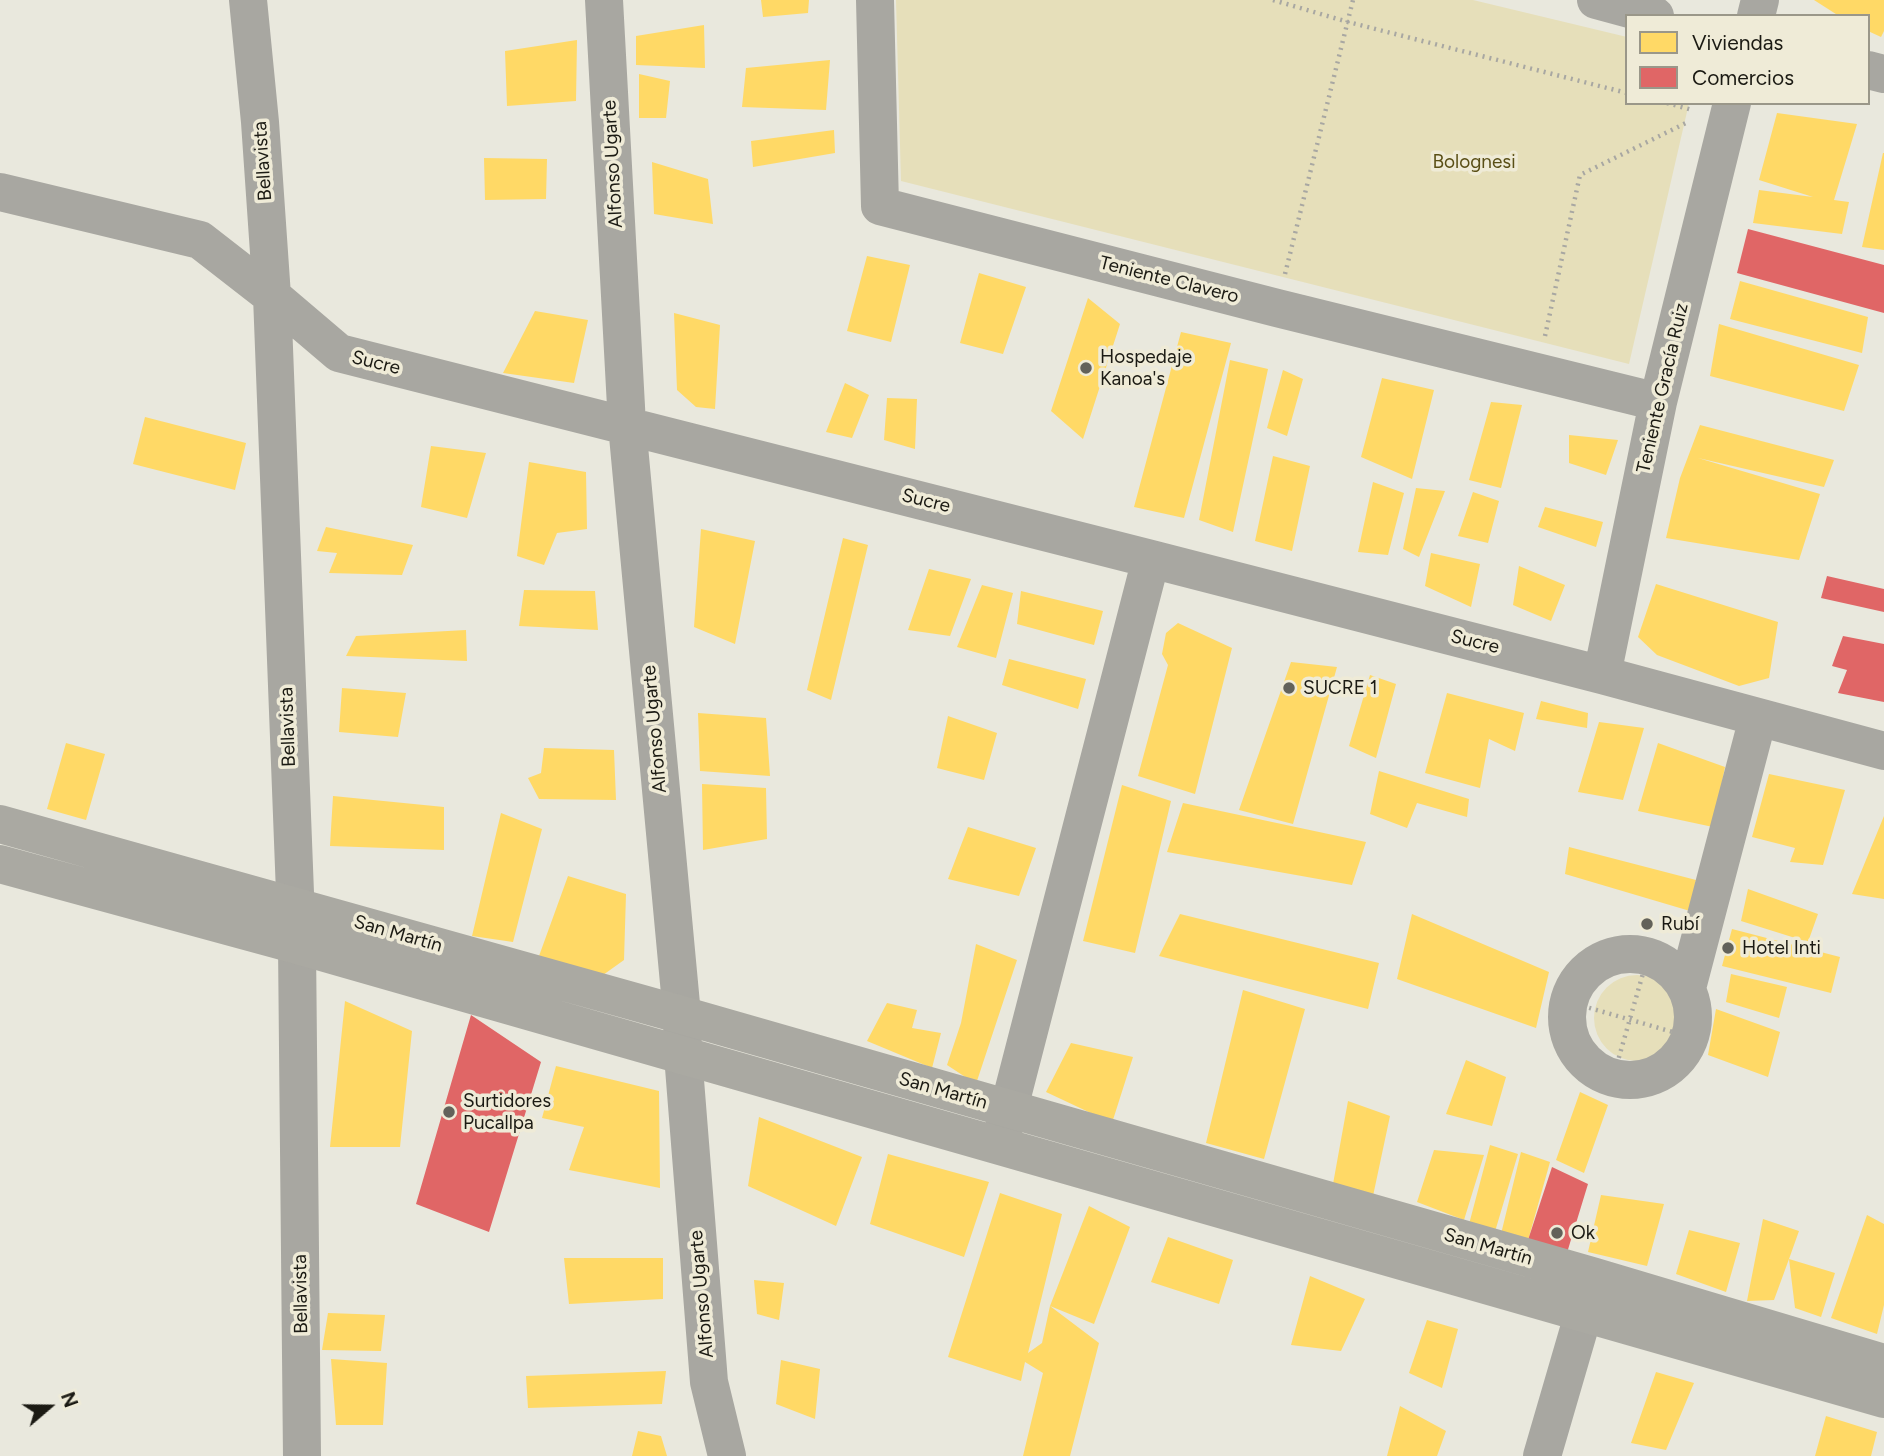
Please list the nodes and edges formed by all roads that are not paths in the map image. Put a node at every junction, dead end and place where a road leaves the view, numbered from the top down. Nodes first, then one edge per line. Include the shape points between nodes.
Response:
1 (248, 0) edge
2 (604, 0) edge
3 (875, 0) edge
4 (1596, 0) edge
5 (1648, 14) edge
6 (1732, 105) edge
7 (0, 192) edge
8 (272, 296) junction
9 (1658, 402) junction
10 (627, 425) junction
11 (1151, 559) junction
12 (1602, 675) junction
13 (1758, 719) junction
14 (1884, 751) edge
15 (0, 824) edge
16 (0, 863) edge
17 (295, 905) junction
18 (297, 945) junction
19 (1687, 988) junction
20 (682, 1015) junction
21 (682, 1055) junction
22 (1004, 1127) junction
23 (1588, 1294) junction
24 (1884, 1363) edge
25 (1884, 1399) edge
26 (302, 1456) edge
27 (727, 1456) edge
28 (1542, 1456) edge

1 - 8 street, Bellavista
2 - 10 street, Alfonso Ugarte
3 - 9 street, Teniente Clavero via 880,206
4 - 5 street
6 - 9 street, Teniente Gracía Ruiz
7 - 8 street, Sucre via 201,240
8 - 10 street, Sucre via 339,353
8 - 17 street, Bellavista
9 - 12 street, Teniente Gracía Ruiz
10 - 11 street, Sucre
10 - 20 street, Alfonso Ugarte
11 - 12 street, Sucre
11 - 22 street
12 - 13 street, Sucre
13 - 14 street, Sucre
13 - 19 street
15 - 17 main road, San Martín
16 - 18 main road, San Martín
17 - 18 street, Bellavista
17 - 20 main road, San Martín
18 - 21 main road, San Martín
18 - 26 street, Bellavista
19 - 19 street via 1675,972 1638,953 1617,954 1598,962 1582,976 1569,1002 1570,1035 1579,1054 1594,1069 1613,1078 1654,1076 1672,1065 1690,1037 1693,1008
20 - 21 street, Alfonso Ugarte
20 - 22 main road, San Martín
21 - 22 main road, San Martín
21 - 27 street, Alfonso Ugarte via 709,1382
22 - 23 main road, San Martín
23 - 24 main road, San Martín
23 - 25 main road, San Martín
23 - 28 street

